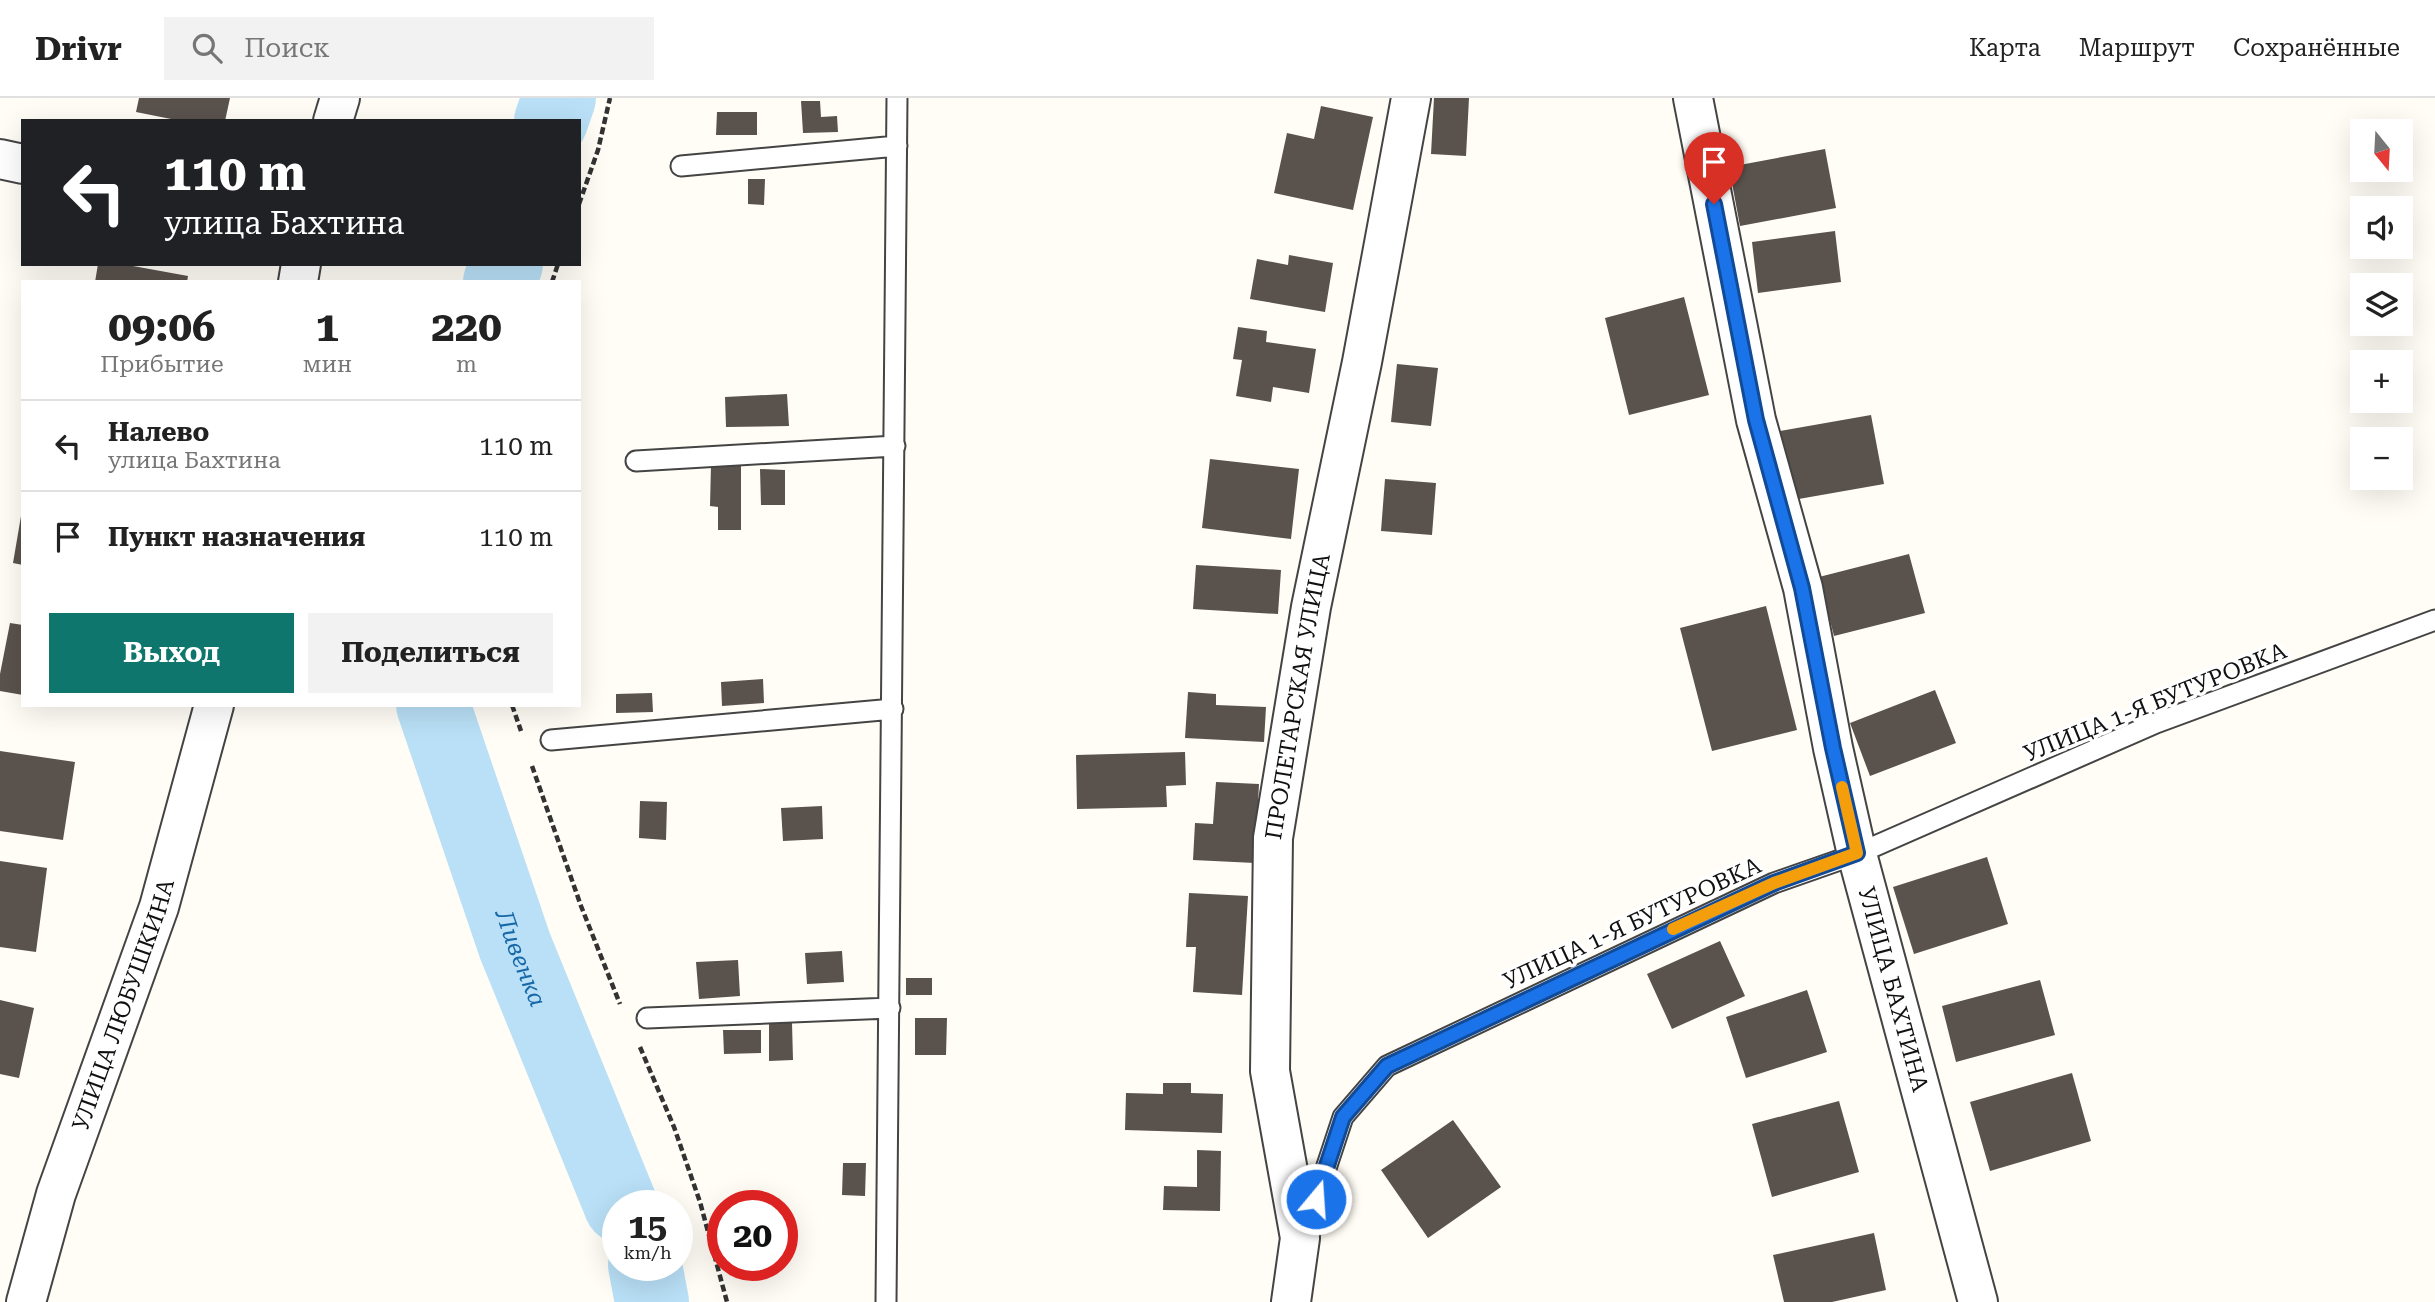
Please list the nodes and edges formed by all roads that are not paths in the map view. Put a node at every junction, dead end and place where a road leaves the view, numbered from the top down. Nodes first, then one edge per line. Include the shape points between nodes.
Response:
1 (340, 98) edge
2 (897, 98) edge
3 (1411, 98) edge
4 (1693, 98) edge
5 (334, 119) edge
6 (897, 146) junction
7 (0, 159) edge
8 (21, 164) edge
9 (681, 166) dead end
10 (895, 446) junction
11 (636, 461) dead end
12 (2435, 620) edge
13 (213, 707) edge
14 (893, 709) junction
15 (551, 740) dead end
16 (1857, 853) junction
17 (890, 1008) junction
18 (647, 1018) dead end
19 (1300, 1238) junction
20 (26, 1302) edge
21 (886, 1302) edge
22 (1291, 1302) edge
23 (1978, 1302) edge

1 - 5 street
2 - 6 lane
3 - 19 street, ПРОЛЕТАРСКАЯ УЛИЦА via 1311,607 1273,838 1270,1071
4 - 16 street, УЛИЦА БАХТИНА via 1756,420 1802,588
6 - 9 lane
6 - 10 lane
7 - 8 street
10 - 11 lane
10 - 14 lane
12 - 16 lane, УЛИЦА 1-Я БУТУРОВКА via 2156,723
13 - 20 street, УЛИЦА ЛЮБУШКИНА via 159,907 56,1194
14 - 15 lane
14 - 17 lane
16 - 19 lane, УЛИЦА 1-Я БУТУРОВКА via 1762,889 1387,1066 1343,1117
16 - 23 street, УЛИЦА БАХТИНА
17 - 18 lane
17 - 21 lane
19 - 22 street, ПРОЛЕТАРСКАЯ УЛИЦА

